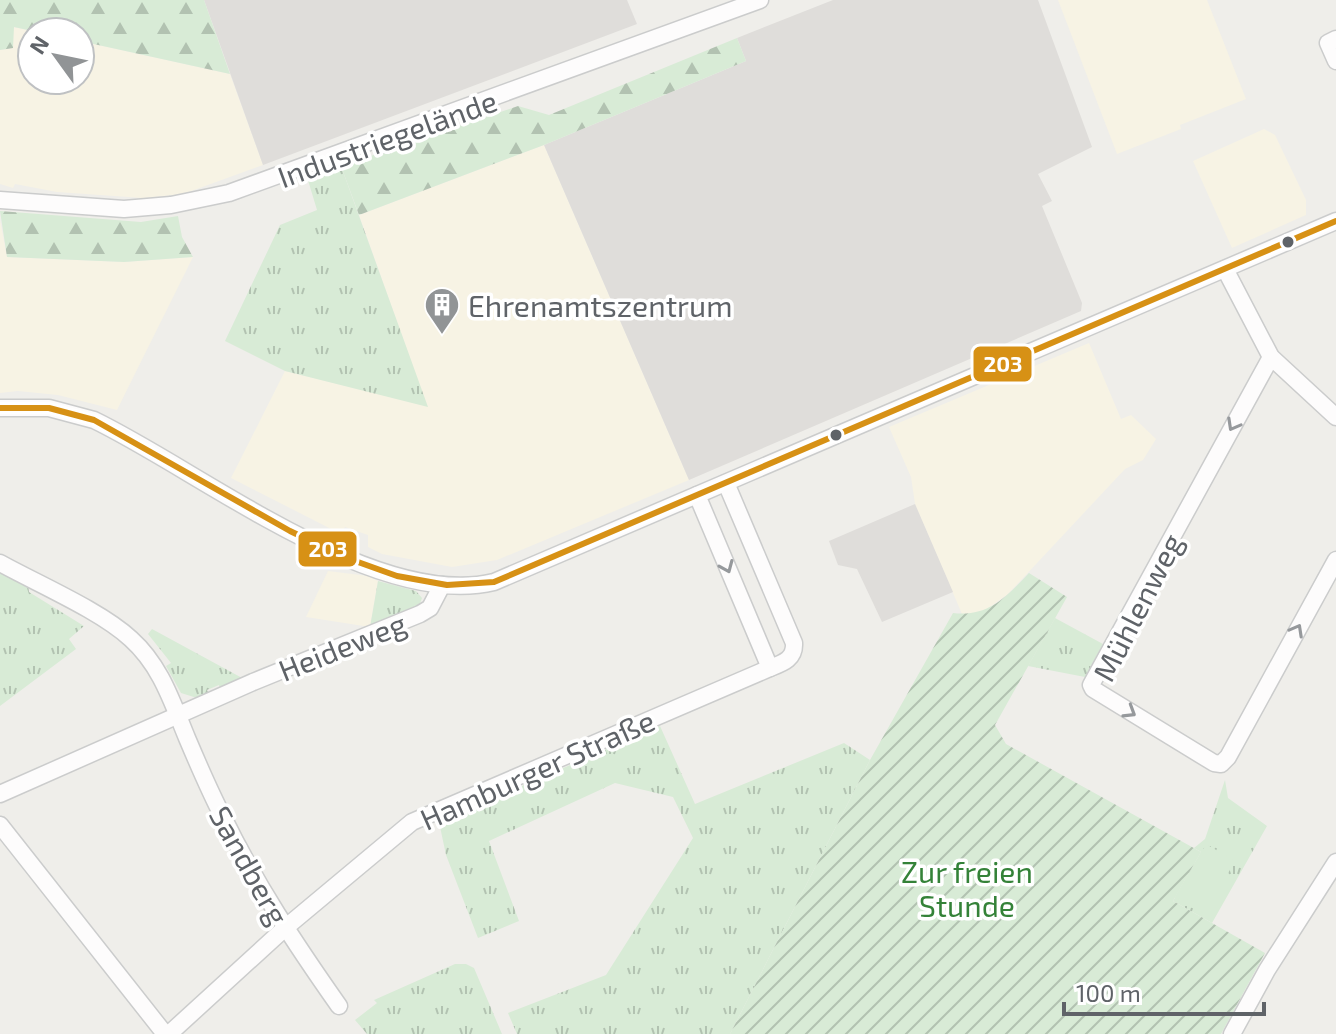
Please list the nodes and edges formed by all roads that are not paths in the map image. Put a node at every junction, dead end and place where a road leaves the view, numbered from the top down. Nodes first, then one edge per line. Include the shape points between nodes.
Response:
1 (760, 0) edge
2 (1332, 41) edge
3 (1336, 61) edge
4 (0, 200) edge
5 (1336, 221) edge
6 (1225, 269) junction
7 (1271, 357) junction
8 (0, 408) edge
9 (1336, 417) edge
10 (726, 483) junction
11 (697, 495) junction
12 (1336, 560) edge
13 (0, 563) edge
14 (442, 585) junction
15 (770, 668) junction
16 (178, 714) junction
17 (0, 794) edge
18 (0, 825) edge
19 (1336, 862) edge
20 (285, 928) junction
21 (339, 1006) dead end
22 (167, 1034) edge
23 (1232, 1034) edge

1 - 4 street, Industriegelände via 229,193 124,209
2 - 3 street
5 - 6 street
6 - 7 street
6 - 10 street
7 - 9 street
7 -> 12 street, Mühlenweg via 1093,689 1221,764
8 - 14 street via 49,408 94,420 347,559
10 - 11 street
10 - 15 street via 794,643 788,660
11 - 14 street via 494,582
11 -> 15 street
13 - 16 street, Sandberg via 131,638 158,671
14 - 16 street, Heideweg via 430,608 420,614
15 - 20 street, Hamburger Straße via 412,822
16 - 17 street, Heideweg
16 - 20 street, Sandberg via 223,817
18 - 22 street
19 - 23 street
20 - 21 street, Sandberg
20 - 22 street, Hamburger Straße

